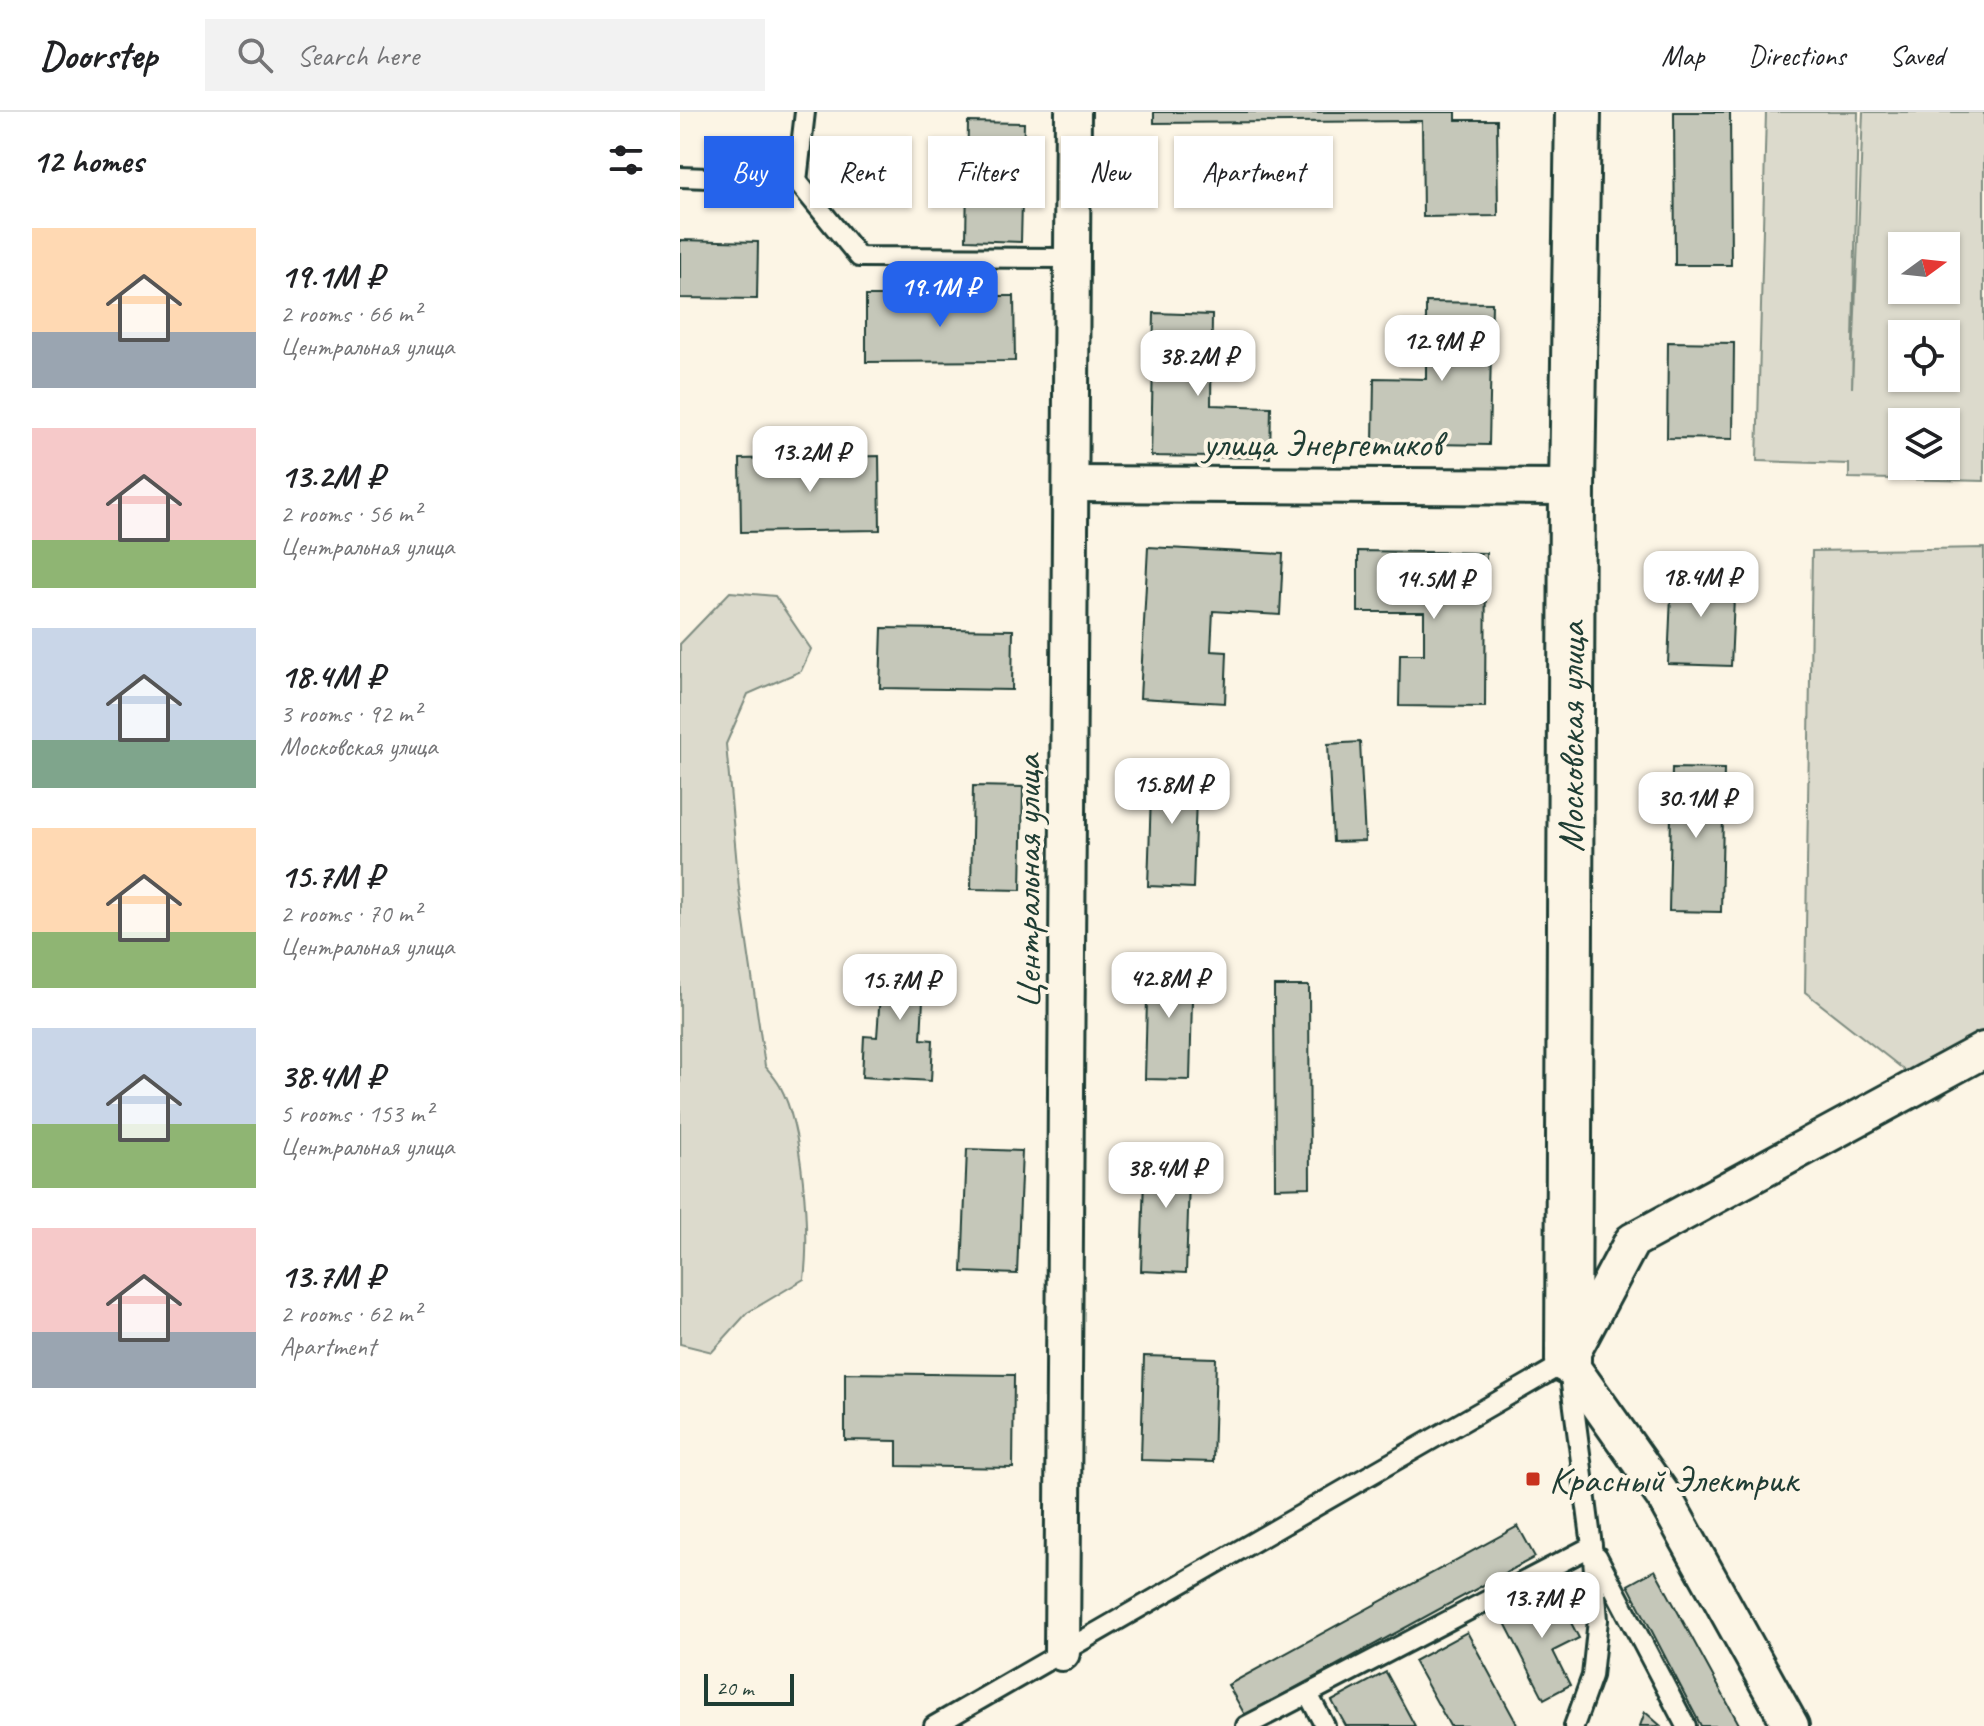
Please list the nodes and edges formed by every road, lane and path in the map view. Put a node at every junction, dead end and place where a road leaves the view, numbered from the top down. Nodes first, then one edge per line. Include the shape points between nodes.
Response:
1 (805, 112) edge
2 (1073, 112) edge
3 (1578, 112) edge
4 (680, 177) edge
5 (797, 181) junction
6 (1072, 258) junction
7 (1072, 484) junction
8 (1572, 487) junction
9 (1984, 1050) edge
10 (1568, 1361) junction
11 (1592, 1546) junction
12 (1062, 1653) junction
13 (1308, 1694) junction
14 (934, 1726) edge
15 (1246, 1726) edge
16 (1325, 1726) edge
17 (1574, 1726) edge
18 (1686, 1726) edge
19 (1791, 1726) edge

1 - 5 lane
2 - 6 street, Центральная улица
3 - 8 street, Московская улица
4 - 5 lane
5 - 6 lane via 859,257
6 - 7 street, Центральная улица
7 - 8 street, улица Энергетиков
7 - 12 street, Центральная улица
8 - 10 street, Московская улица
9 - 10 street via 1632,1241
10 - 11 lane
10 - 12 lane
10 - 19 street via 1664,1497
11 - 13 lane
11 - 17 lane via 1598,1620 1592,1676
11 - 18 lane
12 - 14 lane
13 - 15 lane
13 - 16 lane

